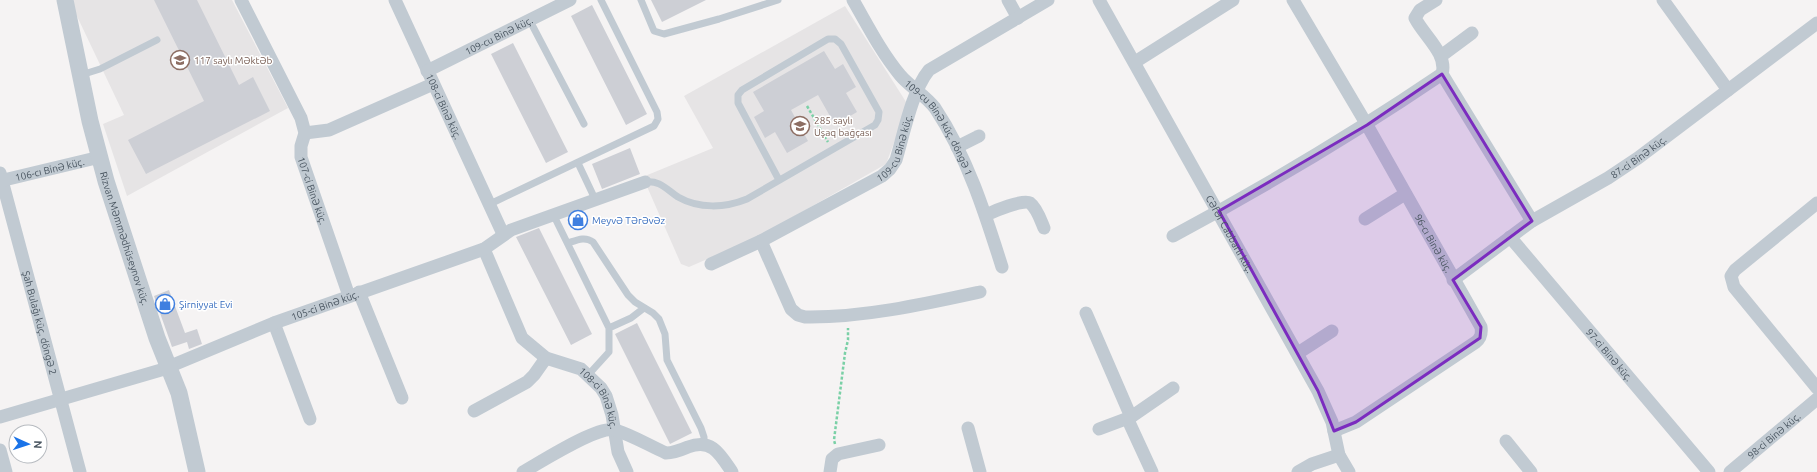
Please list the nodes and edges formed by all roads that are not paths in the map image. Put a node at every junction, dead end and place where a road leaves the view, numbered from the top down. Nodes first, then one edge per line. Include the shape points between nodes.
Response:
1 (65, 0) edge
2 (240, 0) edge
3 (395, 0) edge
4 (570, 0) edge
5 (601, 0) edge
6 (641, 0) edge
7 (778, 0) edge
8 (853, 0) edge
9 (1008, 0) edge
10 (1048, 0) edge
11 (1099, 0) edge
12 (1233, 0) edge
13 (1294, 0) edge
14 (1436, 0) edge
15 (1663, 0) edge
16 (1018, 18) junction
17 (530, 21) junction
18 (1817, 24) edge
19 (1472, 33) dead end
20 (157, 40) dead end
21 (1441, 56) junction
22 (1134, 62) junction
23 (427, 71) junction
24 (1442, 74) junction
25 (80, 75) junction
26 (433, 84) junction
27 (917, 90) junction
28 (1728, 90) junction
29 (584, 124) dead end
30 (1367, 125) junction
31 (305, 133) junction
32 (979, 136) dead end
33 (957, 147) junction
34 (100, 157) junction
35 (578, 163) junction
36 (1, 178) edge
37 (779, 180) junction
38 (645, 182) joint
39 (1405, 194) junction
40 (595, 199) junction
41 (1817, 203) edge
42 (490, 204) junction
43 (1219, 212) junction
44 (553, 214) junction
45 (986, 214) junction
46 (1365, 219) dead end
47 (1532, 221) junction
48 (1044, 228) dead end
49 (503, 234) junction
50 (1173, 236) dead end
51 (1510, 237) junction
52 (761, 241) junction
53 (568, 243) junction
54 (484, 249) junction
55 (711, 264) dead end
56 (1002, 268) dead end
57 (1453, 280) junction
58 (980, 292) dead end
59 (354, 294) junction
60 (644, 308) junction
61 (1086, 313) dead end
62 (274, 323) junction
63 (609, 328) junction
64 (1332, 331) dead end
65 (1298, 353) junction
66 (546, 358) junction
67 (169, 366) junction
68 (589, 374) junction
69 (1173, 388) dead end
70 (1817, 388) edge
71 (402, 398) dead end
72 (61, 399) junction
73 (1817, 399) edge
74 (474, 411) dead end
75 (0, 417) edge
76 (1131, 417) junction
77 (310, 419) dead end
78 (968, 428) dead end
79 (1099, 429) dead end
80 (614, 430) junction
81 (1334, 431) junction
82 (1506, 441) dead end
83 (704, 444) junction
84 (879, 444) dead end
85 (0, 450) edge
86 (1339, 455) junction
87 (6, 472) edge
88 (80, 472) edge
89 (197, 472) edge
90 (523, 472) edge
91 (627, 472) edge
92 (732, 472) edge
93 (830, 472) edge
94 (980, 472) edge
95 (1152, 472) edge
96 (1298, 472) edge
97 (1349, 472) edge
98 (1531, 472) edge
99 (1709, 472) edge
100 (1730, 472) edge

1 - 25 street, Rizvan Məmmədhüseynov küç.
2 - 31 street, 107-ci Binə küç. via 301,118
3 - 23 street, 108-ci Binə küç.
4 - 17 street, 109-cu Binə küç.
5 - 35 lane via 657,112 658,119 654,126
6 - 7 lane via 654,31 664,34
8 - 27 street, 109-cu Binə küç. döngə 1 via 892,66
9 - 16 street
10 - 16 street, 109-cu Binə küç.
11 - 22 street, Cəfər Cabbarlı küç.
12 - 22 street
13 - 30 street, 96-cı Binə küç.
14 - 21 street via 1420,10 1415,18
15 - 28 street
16 - 27 street, 109-cu Binə küç. via 929,70
17 - 23 street, 109-cu Binə küç.
17 - 29 lane
18 - 28 street, 87-ci Binə küç.
19 - 21 street
20 - 25 lane via 100,69
21 - 24 street via 1444,68
22 - 43 street, Cəfər Cabbarlı küç.
23 - 26 street, 108-ci Binə küç.
24 - 30 street
24 - 47 street
25 - 34 street, Rizvan Məmmədhüseynov küç.
26 - 31 street via 329,130
26 - 42 street, 108-ci Binə küç.
27 - 33 street, 109-cu Binə küç. döngə 1 via 935,109
27 - 52 street, 109-cu Binə küç. via 896,160 890,170
28 - 47 street, 87-ci Binə küç. via 1638,158
30 - 39 street, 96-cı Binə küç.
30 - 43 street
31 - 59 street, 107-ci Binə küç. via 301,157
32 - 33 street
33 - 45 street, 109-cu Binə küç. döngə 1
34 - 36 street, 106-cı Binə küç.
34 - 67 street, Rizvan Məmmədhüseynov küç. via 157,338
35 - 40 lane
35 - 42 lane
36 - 72 street, Şah Bulağı küç. döngə 2
37 - 37 lane via 738,103 738,95 742,90 828,39 835,39 841,44 879,112 878,120 874,125
37 - 38 lane via 747,199 725,206 695,203 678,197 659,183
38 - 40 street, 105-ci Binə küç.
39 - 46 street
39 - 57 street, 96-cı Binə küç.
40 - 44 street, 105-ci Binə küç.
41 - 70 street via 1734,270 1731,276 1734,287
42 - 49 street, 108-ci Binə küç.
43 - 50 street
43 - 65 street, Cəfər Cabbarlı küç.
44 - 49 street, 105-ci Binə küç.
44 - 53 lane
45 - 48 street via 1023,202 1030,203
45 - 56 street, 109-cu Binə küç. döngə 1
47 - 51 street, 87-ci Binə küç.
49 - 54 street, 105-ci Binə küç.
51 - 57 street, 87-ci Binə küç.
51 - 99 street, 97-ci Binə küç.
52 - 55 street, 109-cu Binə küç.
52 - 58 street via 791,310 805,317 847,315 934,302
53 - 60 lane via 588,238 593,242 628,295
53 - 63 lane
54 - 59 street, 105-ci Binə küç.
54 - 66 street, 108-ci Binə küç. via 522,338
57 - 81 street, 96-cı Binə küç. via 1481,327 1480,338 1356,422
59 - 62 street, 105-ci Binə küç.
59 - 71 street, 107-ci Binə küç.
60 - 63 lane via 631,318
60 - 83 lane via 653,313 666,334 667,360 701,428
61 - 76 street
62 - 67 street, 105-ci Binə küç.
62 - 77 street
63 - 68 lane via 609,352
64 - 65 street
65 - 81 street, Cəfər Cabbarlı küç. via 1328,411
66 - 68 street, 108-ci Binə küç.
66 - 74 street via 527,382
67 - 72 street, 105-ci Binə küç.
67 - 89 street, Rizvan Məmmədhüseynov küç. via 179,393
68 - 80 street, 108-ci Binə küç. via 606,396
69 - 76 street
72 - 75 street, 105-ci Binə küç.
72 - 88 street, Şah Bulağı küç. döngə 2
73 - 100 street, 98-ci Binə küç.
76 - 79 street
76 - 95 street via 1128,420
78 - 94 street
80 - 83 street via 666,453
80 - 90 street via 604,430 591,435
80 - 91 street, 108-ci Binə küç. via 618,452
81 - 86 street, Cəfər Cabbarlı küç.
82 - 98 street
83 - 92 street via 717,451
84 - 93 street via 838,454 832,459
85 - 87 street
86 - 96 street via 1312,464
86 - 97 street, Cəfər Cabbarlı küç.

